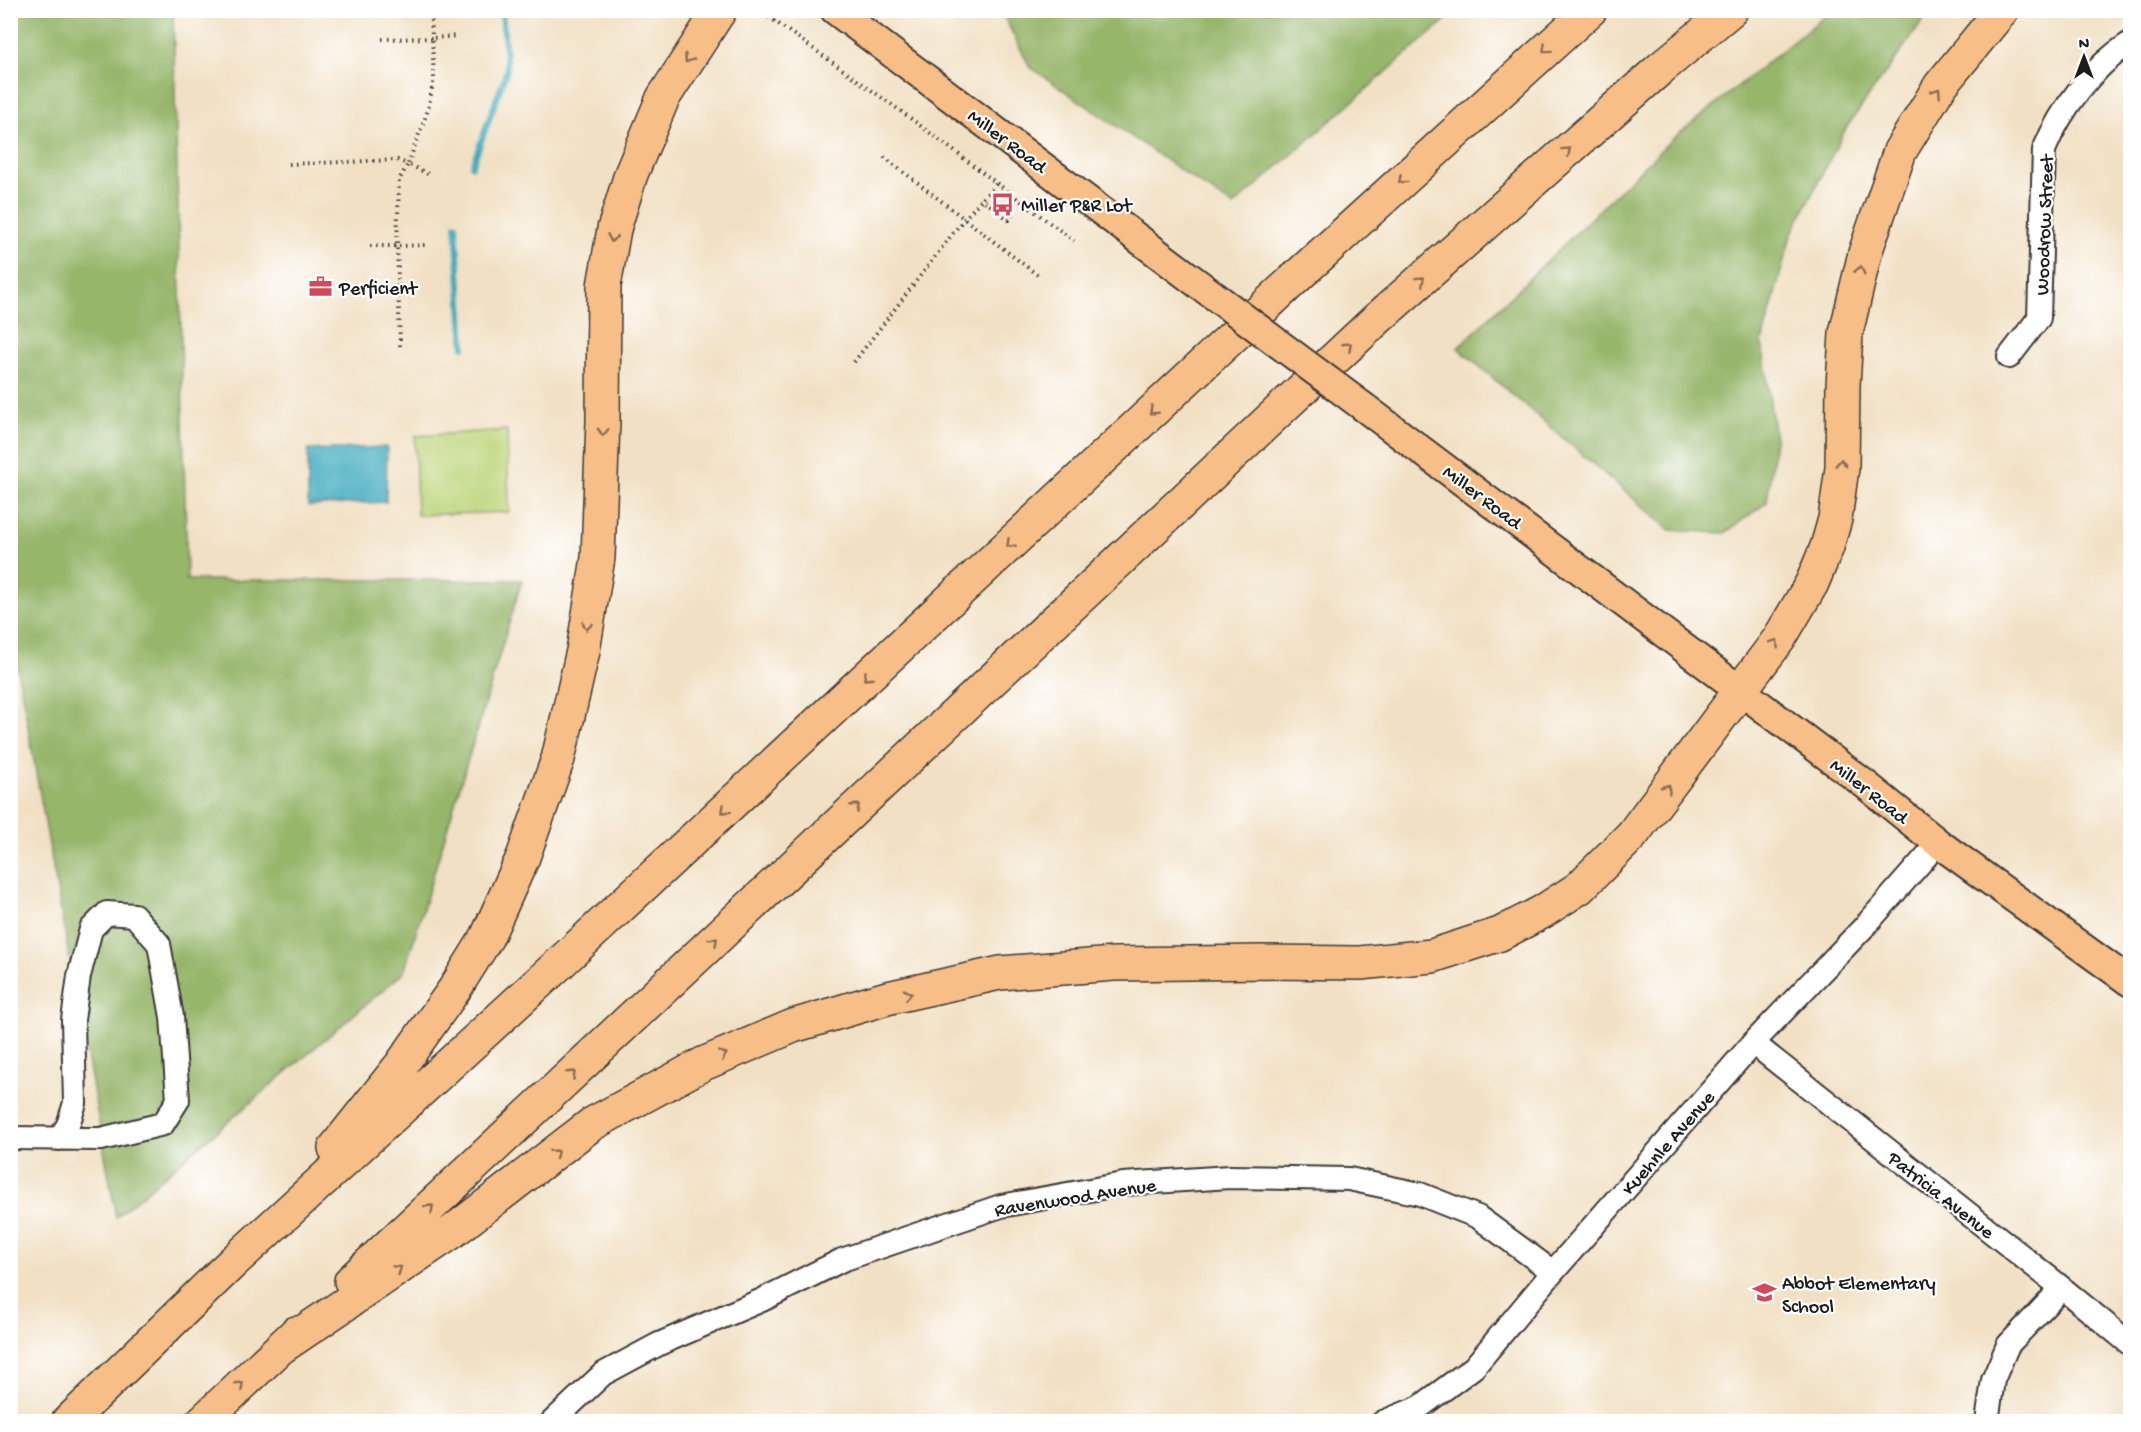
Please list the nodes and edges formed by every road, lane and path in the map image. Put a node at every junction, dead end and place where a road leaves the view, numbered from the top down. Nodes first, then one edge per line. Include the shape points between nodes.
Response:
1 (431, 10) edge
2 (720, 10) edge
3 (759, 10) edge
4 (835, 10) edge
5 (1590, 10) edge
6 (1731, 10) edge
7 (2002, 10) edge
8 (458, 36) dead end
9 (432, 38) junction
10 (382, 39) dead end
11 (2130, 43) edge
12 (884, 157) dead end
13 (289, 164) dead end
14 (408, 164) junction
15 (428, 174) dead end
16 (996, 184) junction
17 (982, 199) junction
18 (1014, 213) dead end
19 (964, 219) junction
20 (1074, 241) dead end
21 (425, 245) dead end
22 (370, 246) dead end
23 (397, 246) junction
24 (1040, 277) dead end
25 (400, 346) dead end
26 (2009, 357) dead end
27 (854, 362) dead end
28 (1741, 690) junction
29 (1938, 843) junction
30 (2130, 982) edge
31 (1753, 1043) junction
32 (10, 1138) edge
33 (59, 1139) junction
34 (271, 1228) junction
35 (1553, 1272) junction
36 (2062, 1288) junction
37 (2130, 1344) edge
38 (280, 1348) junction
39 (68, 1422) edge
40 (202, 1422) edge
41 (552, 1422) edge
42 (1383, 1422) edge
43 (1988, 1422) edge

1 - 9 path
2 -> 34 highway via 663,98 631,174 614,230 604,286 598,558 583,651 558,759 523,857 487,937 454,990 401,1065
3 - 16 path
4 - 28 main road, Miller Road, bridge
5 -> 34 highway via 1310,264
38 -> 6 highway via 1352,342 1660,68
28 -> 7 highway via 1779,639 1812,584 1835,519 1842,468 1846,333 1865,253 1900,151 1940,86
8 - 9 path
9 - 10 path
9 - 14 path via 434,78 428,110
11 - 26 street, Woodrow Street via 2084,86 2054,126 2044,150 2039,318
12 - 19 path
13 - 14 path via 397,160
14 - 15 path
14 - 23 path via 399,180
16 - 17 path
16 - 20 path
17 - 18 path via 1010,220
17 - 19 path
19 - 24 path
19 - 27 path
21 - 23 path
22 - 23 path
23 - 25 path
28 - 29 main road, Miller Road
38 -> 28 highway via 452,1232 592,1124 703,1064 793,1026 886,998 1000,973 1114,964 1360,963 1432,956 1500,934 1579,888 1632,835
29 - 30 main road, Miller Road
29 - 31 street, Kuehnle Avenue
31 - 35 street, Kuehnle Avenue
31 - 36 street, Patricia Avenue
32 - 33 street
33 - 33 street via 100,1139 163,1124 177,1100 172,1017 159,944 134,915 107,913 91,929 73,1020 75,1103
34 - 39 highway
35 - 41 street, Ravenwood Avenue via 1478,1217 1420,1194 1349,1179 1230,1177 1123,1184 1001,1206 842,1260 603,1374
35 - 42 street, Kuehnle Avenue via 1474,1366 1420,1407
36 - 37 street, Patricia Avenue
36 - 43 street via 2008,1346 1993,1380
40 -> 38 highway

